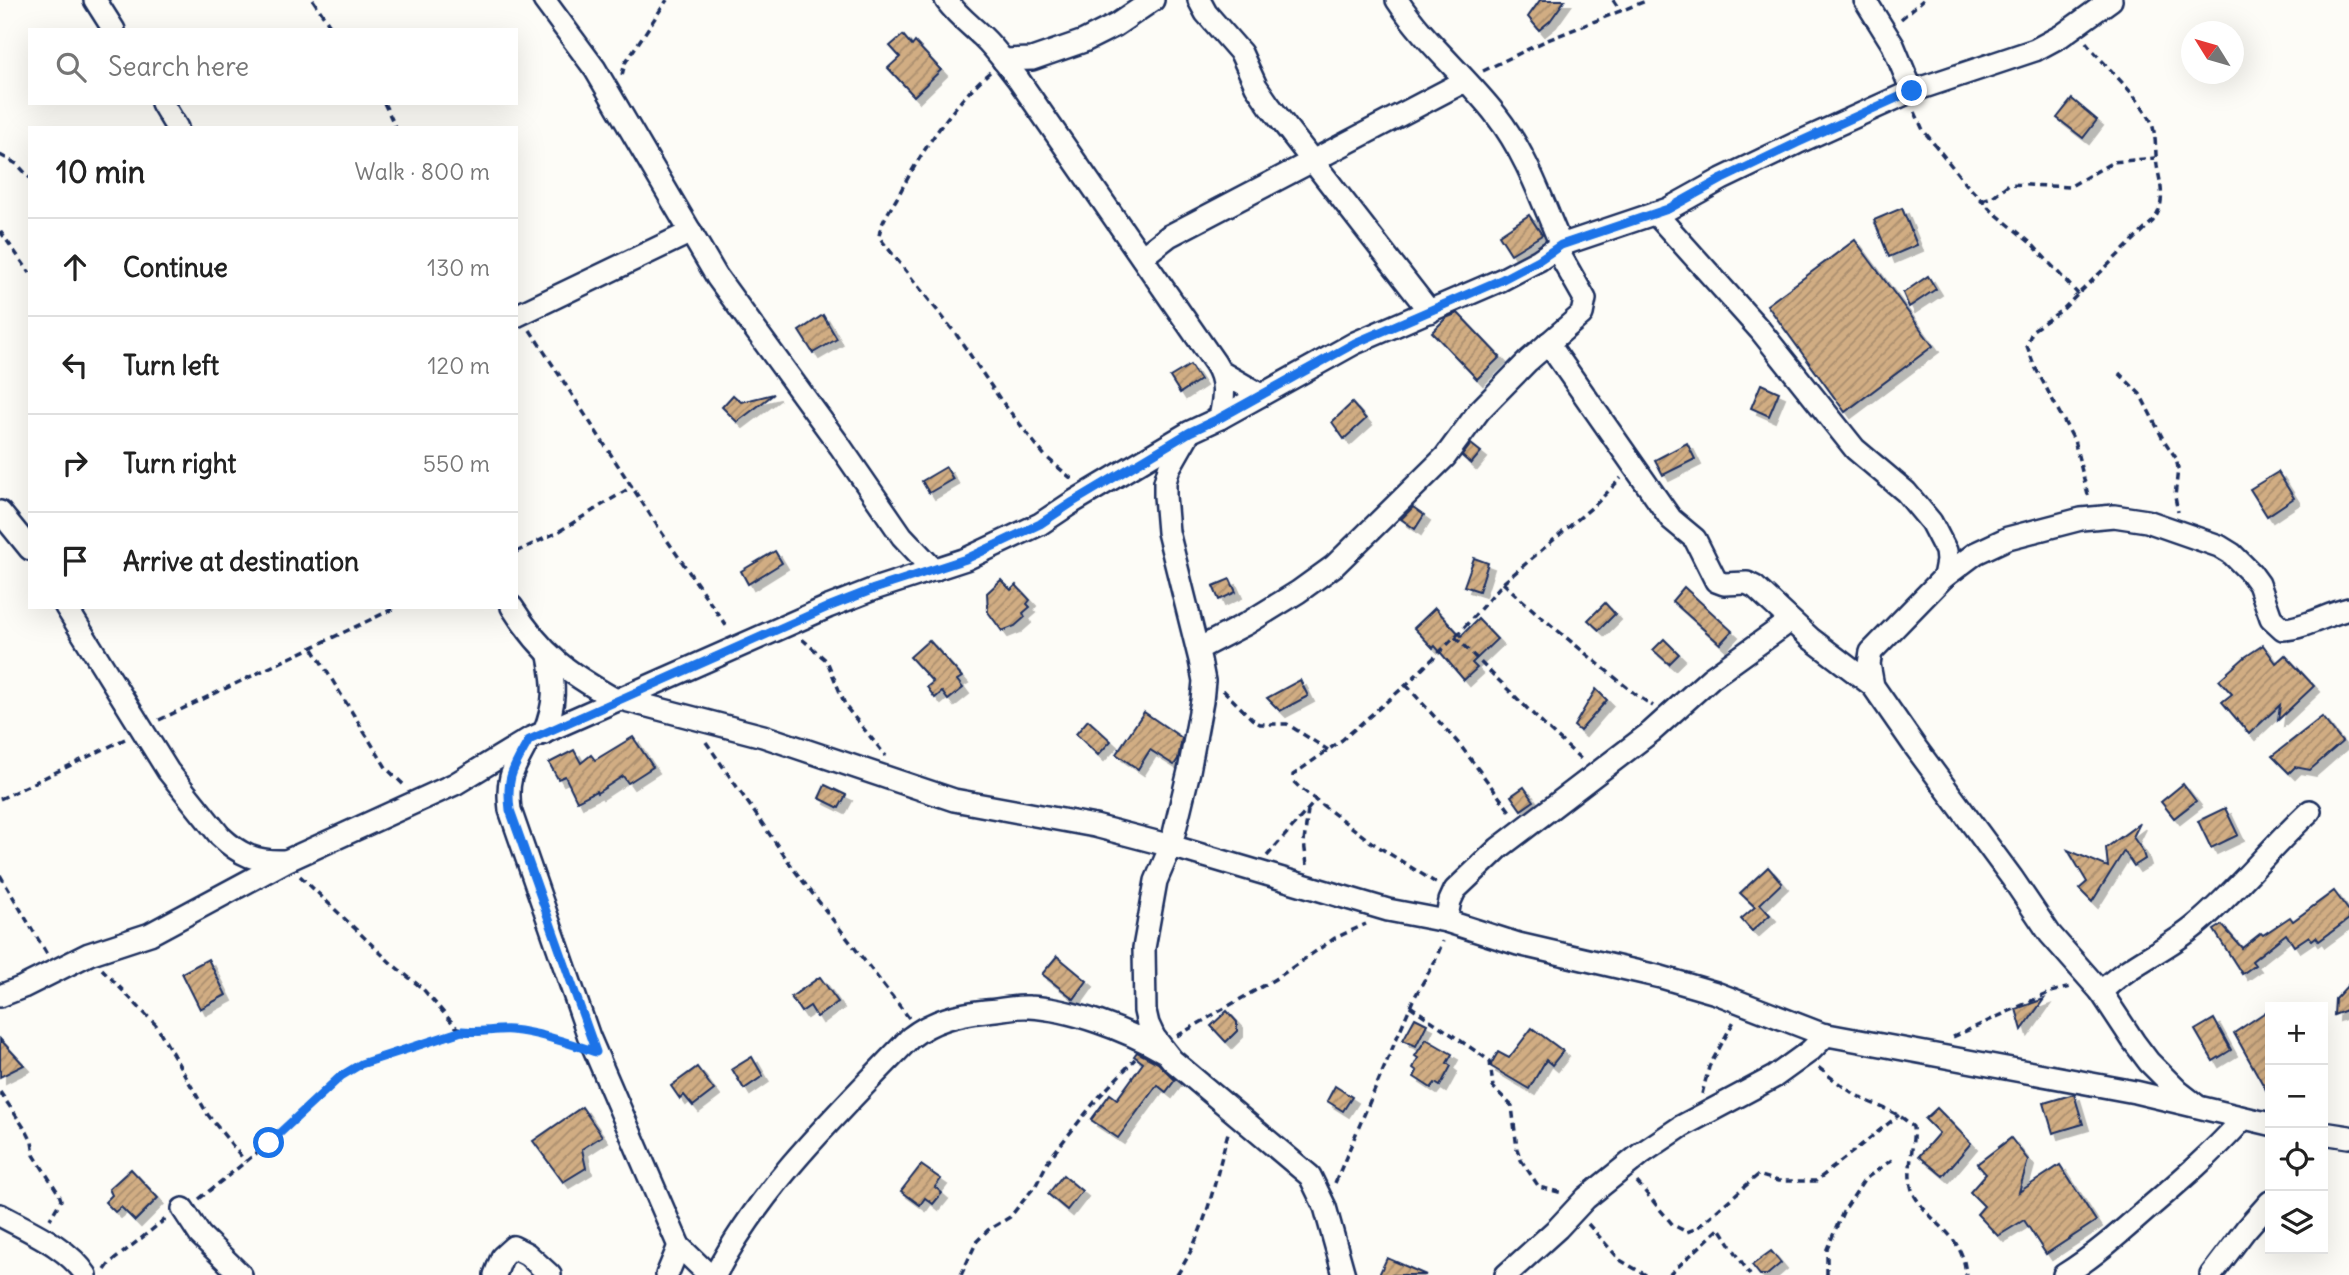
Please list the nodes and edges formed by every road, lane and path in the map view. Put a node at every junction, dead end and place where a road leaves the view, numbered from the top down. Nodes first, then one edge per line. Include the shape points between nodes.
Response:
1 (95, 0) edge
2 (313, 0) edge
3 (544, 0) edge
4 (667, 0) edge
5 (946, 0) edge
6 (1153, 0) edge
7 (1199, 0) edge
8 (1397, 0) edge
9 (1613, 0) edge
10 (1648, 0) edge
11 (1865, 0) edge
12 (1923, 0) edge
13 (2111, 0) edge
14 (1621, 12) junction
15 (2075, 27) junction
16 (113, 28) edge
17 (332, 28) edge
18 (1886, 32) junction
19 (1003, 60) junction
20 (1465, 81) junction
21 (1910, 92) junction
22 (614, 101) junction
23 (163, 105) edge
24 (385, 105) edge
25 (176, 126) edge
26 (395, 126) edge
27 (0, 155) edge
28 (2155, 158) junction
29 (1312, 161) junction
30 (28, 176) edge
31 (1982, 200) junction
32 (1655, 213) junction
33 (0, 231) edge
34 (691, 232) junction
35 (1559, 247) junction
36 (1142, 257) junction
37 (28, 269) edge
38 (2078, 294) junction
39 (1430, 312) junction
40 (518, 315) edge
41 (1548, 342) junction
42 (1221, 372) junction
43 (2119, 373) dead end
44 (1261, 395) junction
45 (1220, 418) junction
46 (1190, 432) junction
47 (1634, 465) junction
48 (633, 486) junction
49 (1088, 492) junction
50 (0, 512) edge
51 (2096, 517) junction
52 (2189, 536) junction
53 (28, 547) edge
54 (518, 551) edge
55 (934, 570) junction
56 (1944, 578) junction
57 (1503, 583) junction
58 (67, 609) edge
59 (393, 609) edge
60 (513, 609) edge
61 (2349, 609) edge
62 (1790, 621) junction
63 (790, 624) junction
64 (1455, 637) junction
65 (741, 645) junction
66 (313, 649) junction
67 (1198, 649) junction
68 (549, 656) junction
69 (1406, 685) junction
70 (1873, 686) junction
71 (1222, 688) dead end
72 (619, 700) junction
73 (1669, 716) junction
74 (689, 717) junction
75 (142, 731) junction
76 (537, 736) junction
77 (1328, 750) junction
78 (888, 758) dead end
79 (1591, 777) junction
80 (0, 799) edge
81 (419, 799) junction
82 (1316, 800) junction
83 (1308, 810) junction
84 (2310, 811) dead end
85 (1524, 829) junction
86 (1171, 846) junction
87 (286, 861) junction
88 (1254, 870) junction
89 (0, 875) edge
90 (1312, 888) junction
91 (1455, 890) junction
92 (1388, 910) junction
93 (1448, 922) junction
94 (89, 954) junction
95 (57, 969) junction
96 (2095, 985) junction
97 (0, 996) edge
98 (1743, 1004) junction
99 (1410, 1006) junction
100 (462, 1031) junction
101 (919, 1031) junction
102 (1826, 1035) junction
103 (1159, 1047) junction
104 (596, 1052) junction
105 (1924, 1054) junction
106 (1803, 1056) junction
107 (0, 1091) edge
108 (2201, 1108) junction
109 (1234, 1111) junction
110 (1899, 1115) junction
111 (1696, 1119) junction
112 (2243, 1119) junction
113 (2265, 1123) edge
114 (2328, 1135) edge
115 (2349, 1137) edge
116 (1896, 1157) dead end
117 (245, 1162) junction
118 (1624, 1167) junction
119 (1580, 1204) junction
120 (1325, 1207) junction
121 (2265, 1207) edge
122 (183, 1209) junction
123 (0, 1215) edge
124 (45, 1240) junction
125 (679, 1246) junction
126 (86, 1275) edge
127 (101, 1275) edge
128 (241, 1275) edge
129 (495, 1275) edge
130 (550, 1275) edge
131 (667, 1275) edge
132 (709, 1275) edge
133 (715, 1275) edge
134 (961, 1275) edge
135 (1177, 1275) edge
136 (1344, 1275) edge
137 (1506, 1275) edge
138 (1646, 1275) edge
139 (1669, 1275) edge
140 (1750, 1275) edge
141 (1827, 1275) edge
142 (1966, 1275) edge
143 (2064, 1275) edge
144 (2211, 1275) edge

1 - 16 street
2 - 17 path
3 - 22 street
4 - 22 path via 625,63
5 - 19 street
6 - 19 street via 1084,41 1032,59
7 - 29 street via 1241,53 1256,86
8 - 20 street
9 - 14 path
10 - 14 path
11 - 18 street
12 - 18 path
13 - 15 street
14 - 20 path via 1545,41
15 - 21 street via 2035,50
15 - 28 path via 2150,118
18 - 21 street
19 - 36 street
19 - 49 path via 965,95 940,128 908,174 879,237 1045,456
20 - 29 street
20 - 35 street via 1508,131 1529,170
21 - 31 path via 1923,130
21 - 32 street
22 - 34 street
23 - 25 street
24 - 26 path
27 - 30 path
28 - 31 path via 2113,162 2069,187 2009,184
28 - 38 path via 2161,188 2159,214
29 - 36 street via 1169,236
29 - 39 street
31 - 38 path via 2032,244
32 - 35 street
32 - 56 street via 1760,330 1855,449 1906,492 1931,522 1946,551
33 - 37 path
34 - 40 street
34 - 55 street via 736,305 902,536
35 - 39 street
35 - 41 street via 1585,299 1577,320
36 - 42 street
38 - 51 path via 2033,330 2027,346 2074,440
39 - 44 street via 1355,343
40 - 48 path
41 - 47 street
41 - 67 street via 1479,411 1426,477 1334,566
42 - 44 street
42 - 45 street via 1224,398
43 - 52 path via 2140,394 2176,458 2176,510
44 - 45 street
45 - 46 street
46 - 49 street
46 - 67 street via 1169,468 1165,496 1168,532
47 - 57 path
47 - 62 street via 1671,519 1695,539 1716,581 1751,584
48 - 54 path via 558,533
48 - 65 path
49 - 55 street via 1040,524
50 - 53 street
51 - 52 street via 2147,521
51 - 56 street via 1994,543
52 - 61 street via 2220,547 2245,566 2259,584 2271,618 2283,629
55 - 63 street
56 - 70 street via 1871,652
57 - 64 path
57 - 73 path via 1635,694
58 - 75 street
59 - 66 path
60 - 68 street
62 - 70 street
62 - 73 street via 1711,678
63 - 65 street
63 - 78 path via 827,661 846,707
64 - 69 path
64 - 79 path via 1578,755
65 - 72 street
66 - 75 path
66 - 81 path via 387,769
67 - 86 street via 1204,681 1202,701
68 - 72 street
68 - 76 street via 553,708
69 - 77 path
69 - 85 path via 1460,745
70 - 96 street via 2050,934
71 - 77 path via 1258,723 1287,724
72 - 74 street
72 - 76 street
73 - 79 street
74 - 86 street via 762,736 954,800 1095,826
74 - 101 path via 795,871
75 - 80 path
75 - 87 street via 168,771 229,845 264,862
76 - 81 street
76 - 104 street via 510,775 510,810
77 - 82 path via 1293,777
79 - 85 street
81 - 87 street
82 - 83 path
82 - 91 path via 1371,842
83 - 88 path
83 - 90 path via 1304,842
84 - 96 street via 2195,926
85 - 91 street
86 - 88 street
86 - 103 street via 1156,881 1144,948 1146,1012
87 - 94 street via 150,934
87 - 100 path
88 - 90 street
89 - 95 path
90 - 92 street
91 - 93 street
92 - 93 street
92 - 103 path
93 - 98 street via 1661,977
93 - 99 path via 1435,961
94 - 95 street
94 - 117 path via 156,1025 208,1115
95 - 97 street
96 - 105 path via 2011,1010
96 - 108 street via 2150,1062
98 - 102 street
98 - 111 path via 1709,1067
99 - 119 path via 1490,1061 1493,1087 1513,1106 1521,1160 1539,1187
99 - 120 path
100 - 104 path via 543,1034
100 - 117 path via 361,1064 341,1076
101 - 103 street via 941,1019 1026,1007 1094,1022
101 - 133 street via 778,1179
102 - 105 street
102 - 106 street
103 - 109 street
103 - 134 path via 1097,1099 1010,1217 977,1241
104 - 125 street
105 - 108 street
106 - 110 path via 1863,1099
106 - 111 street
107 - 124 path via 60,1194
108 - 112 street
109 - 120 street via 1310,1176
109 - 135 path via 1199,1237
110 - 118 path via 1816,1181 1778,1181 1758,1175 1687,1232 1673,1225
110 - 142 path via 1914,1131 1911,1186 1915,1198 1955,1240
111 - 118 street
112 - 113 street
112 - 143 street via 2169,1191
114 - 115 street
116 - 141 path via 1865,1179 1843,1213 1827,1249
117 - 122 path
118 - 119 street
119 - 137 street
119 - 138 path via 1592,1227 1620,1260
120 - 136 street
121 - 144 street
122 - 127 path via 128,1248
122 - 128 street via 200,1235
123 - 124 street
124 - 126 street
125 - 131 street
125 - 132 street
129 - 130 street via 502,1256 513,1247
139 - 140 path via 1720,1228

